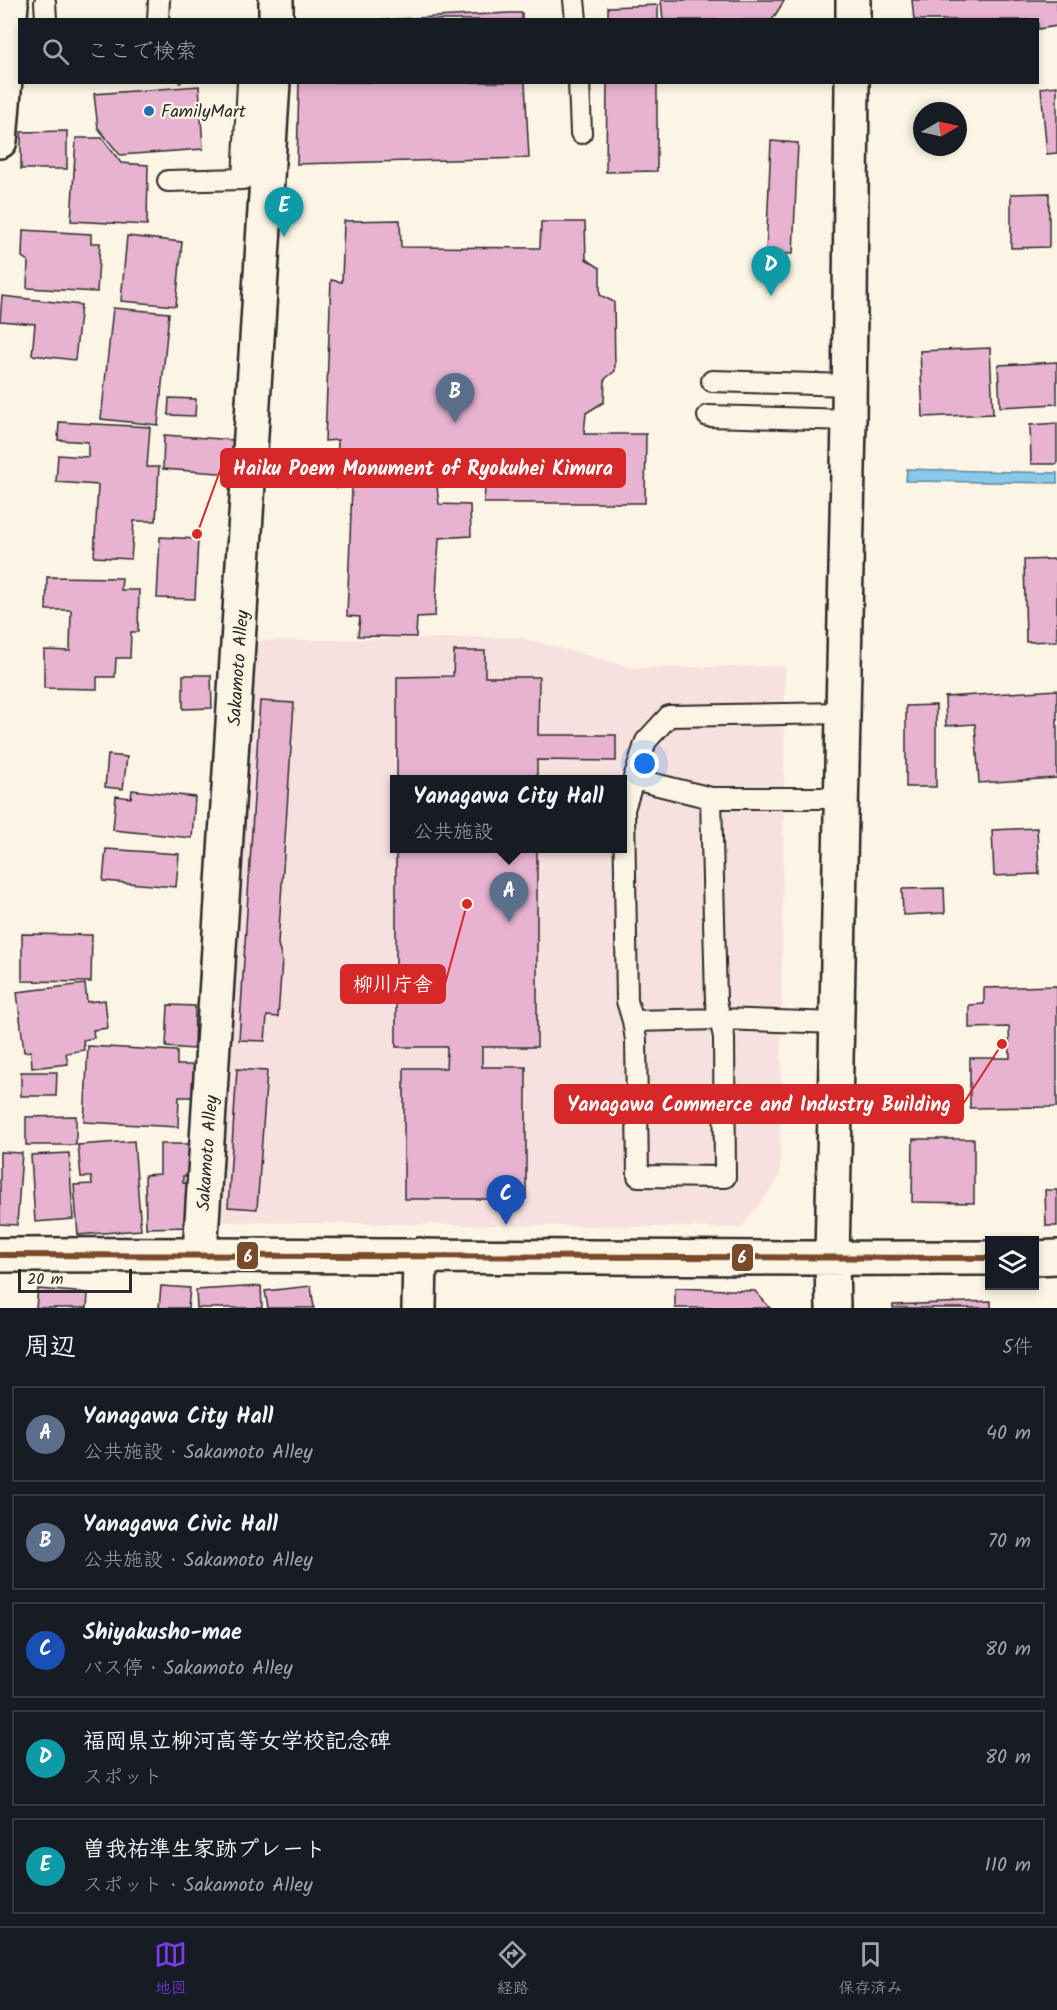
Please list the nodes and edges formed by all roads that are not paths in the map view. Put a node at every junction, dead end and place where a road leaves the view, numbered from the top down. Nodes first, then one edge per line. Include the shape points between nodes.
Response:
1 (159, 0) edge
2 (276, 0) edge
3 (574, 0) edge
4 (853, 0) edge
5 (11, 4) dead end
6 (158, 18) edge
7 (276, 18) edge
8 (576, 18) edge
9 (853, 18) edge
10 (248, 84) edge
11 (273, 84) edge
12 (579, 84) edge
13 (852, 84) edge
14 (581, 133) dead end
15 (0, 141) edge
16 (255, 178) junction
17 (168, 181) dead end
18 (712, 381) dead end
19 (850, 385) junction
20 (708, 416) dead end
21 (849, 420) junction
22 (843, 713) junction
23 (634, 780) junction
24 (711, 798) junction
25 (842, 798) junction
26 (627, 800) edge
27 (625, 853) edge
28 (720, 1019) junction
29 (633, 1021) junction
30 (837, 1023) junction
31 (200, 1253) junction
32 (0, 1255) edge
33 (420, 1255) junction
34 (1057, 1257) edge
35 (985, 1258) edge
36 (1039, 1258) edge
37 (832, 1259) junction
38 (419, 1308) edge
39 (833, 1308) edge

1 - 6 lane
2 - 7 street
3 - 8 lane
4 - 9 street
5 - 15 street
10 - 16 lane
11 - 16 street, Sakamoto Alley
12 - 14 lane
13 - 19 street
16 - 17 lane
16 - 31 street, Sakamoto Alley
18 - 19 lane
19 - 21 street
20 - 21 lane
21 - 22 street
22 - 23 lane via 669,716 646,741
22 - 25 street
23 - 24 lane
23 - 26 lane
24 - 25 lane
24 - 28 lane via 716,1001
25 - 30 street
27 - 29 lane via 627,1000
28 - 29 lane
28 - 29 lane via 724,1037 724,1177 638,1176
28 - 30 lane
30 - 37 street
31 - 32 street
31 - 33 street
33 - 37 street
33 - 38 street
34 - 36 street
35 - 37 street
37 - 39 street

